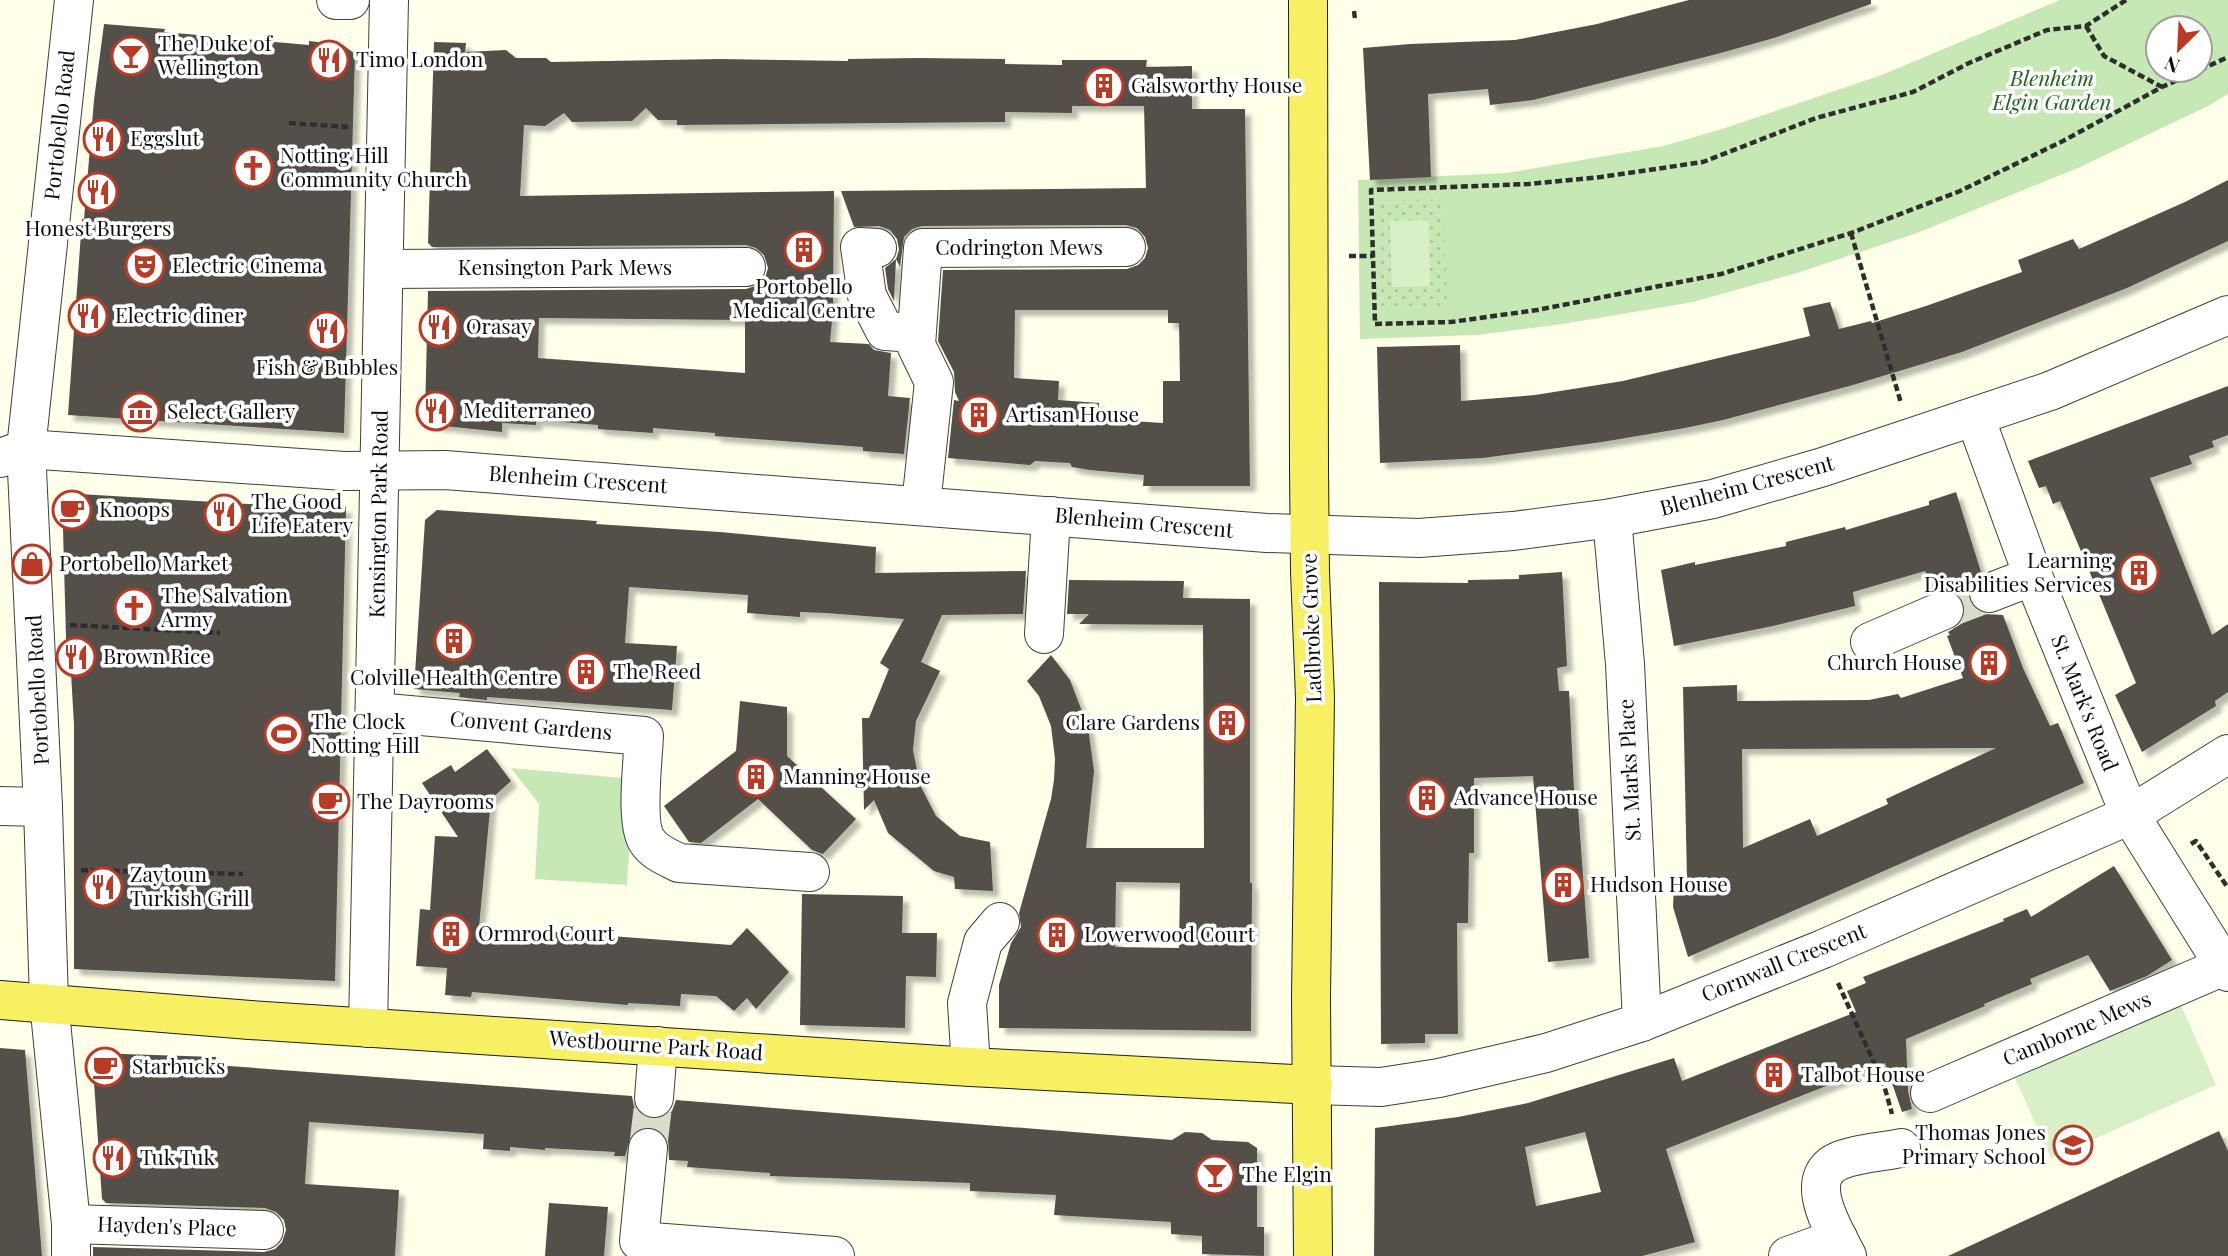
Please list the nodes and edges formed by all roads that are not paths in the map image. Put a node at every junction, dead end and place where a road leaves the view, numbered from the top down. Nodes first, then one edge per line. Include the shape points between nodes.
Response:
1 (74, 0) edge
2 (336, 0) edge
3 (350, 0) edge
4 (389, 0) edge
5 (1308, 0) edge
6 (1126, 247) dead end
7 (901, 248) junction
8 (746, 267) dead end
9 (384, 270) junction
10 (2228, 315) edge
11 (916, 332) junction
12 (1975, 417) junction
13 (9, 446) edge
14 (380, 472) junction
15 (921, 505) junction
16 (1051, 516) junction
17 (1612, 518) junction
18 (1310, 535) junction
19 (2033, 576) junction
20 (1989, 593) tunnel mouth
21 (1944, 610) tunnel mouth
22 (1044, 634) dead end
23 (1870, 642) dead end
24 (376, 712) junction
25 (2228, 754) edge
26 (0, 806) edge
27 (43, 807) junction
28 (2130, 814) junction
29 (810, 872) dead end
30 (1000, 922) dead end
31 (2226, 969) edge
32 (0, 1000) edge
33 (49, 1002) junction
34 (1642, 1022) junction
35 (368, 1028) junction
36 (658, 1046) junction
37 (971, 1067) junction
38 (1313, 1085) junction
39 (1930, 1093) dead end
40 (654, 1098) tunnel mouth
41 (648, 1148) tunnel mouth
42 (1901, 1148) road end
43 (264, 1230) dead end
44 (71, 1240) edge
45 (198, 1242) edge
46 (1842, 1247) edge
47 (835, 1256) edge
48 (1313, 1256) edge
49 (1788, 1256) edge

1 - 13 street, Portobello Road
2 - 3 street
4 - 9 street, Kensington Park Road
5 - 18 main road, Ladbroke Grove
6 - 7 street, Codrington Mews
7 - 11 street, Codrington Mews
7 - 11 street via 860,247 867,296 885,331
8 - 9 street, Kensington Park Mews
9 - 14 street, Kensington Park Road
10 - 12 street, Blenheim Crescent via 2062,386
11 - 15 street, Codrington Mews via 916,345 934,382
12 - 17 street, Blenheim Crescent via 1713,499
12 - 19 street, St. Mark's Road
13 - 14 street, Blenheim Crescent
13 - 27 street, Portobello Road via 34,624
14 - 15 street, Blenheim Crescent via 445,470
14 - 24 street, Kensington Park Road
15 - 16 street, Blenheim Crescent
16 - 18 street, Blenheim Crescent
16 - 22 street
17 - 18 street, Blenheim Crescent via 1419,538
17 - 34 street, St. Marks Place via 1625,664
18 - 38 main road, Ladbroke Grove via 1315,697
19 - 20 street
19 - 28 street, St. Mark's Road
21 - 23 street
24 - 29 street, Convent Gardens via 644,736 640,827 662,855 679,863
24 - 35 street, Kensington Park Road
25 - 28 street, Cornwall Crescent
26 - 27 street
27 - 33 street, Portobello Road
28 - 31 street, St. Mark's Road
28 - 34 street, Cornwall Crescent via 1823,949
30 - 37 street via 983,942 967,1003
31 - 39 street, Camborne Mews
32 - 33 main road, Westbourne Park Road
33 - 35 main road, Westbourne Park Road
33 - 44 street, Portobello Road
34 - 38 street, Cornwall Crescent via 1546,1053 1439,1078 1381,1087
35 - 36 main road, Westbourne Park Road
36 - 37 main road, Westbourne Park Road
36 - 40 street
37 - 38 main road, Westbourne Park Road
38 - 48 main road, Ladbroke Grove
41 - 47 street via 639,1241
42 - 46 street via 1840,1160 1827,1169 1819,1185
43 - 45 street, Hayden's Place
44 - 45 street, Hayden's Place
46 - 49 street

